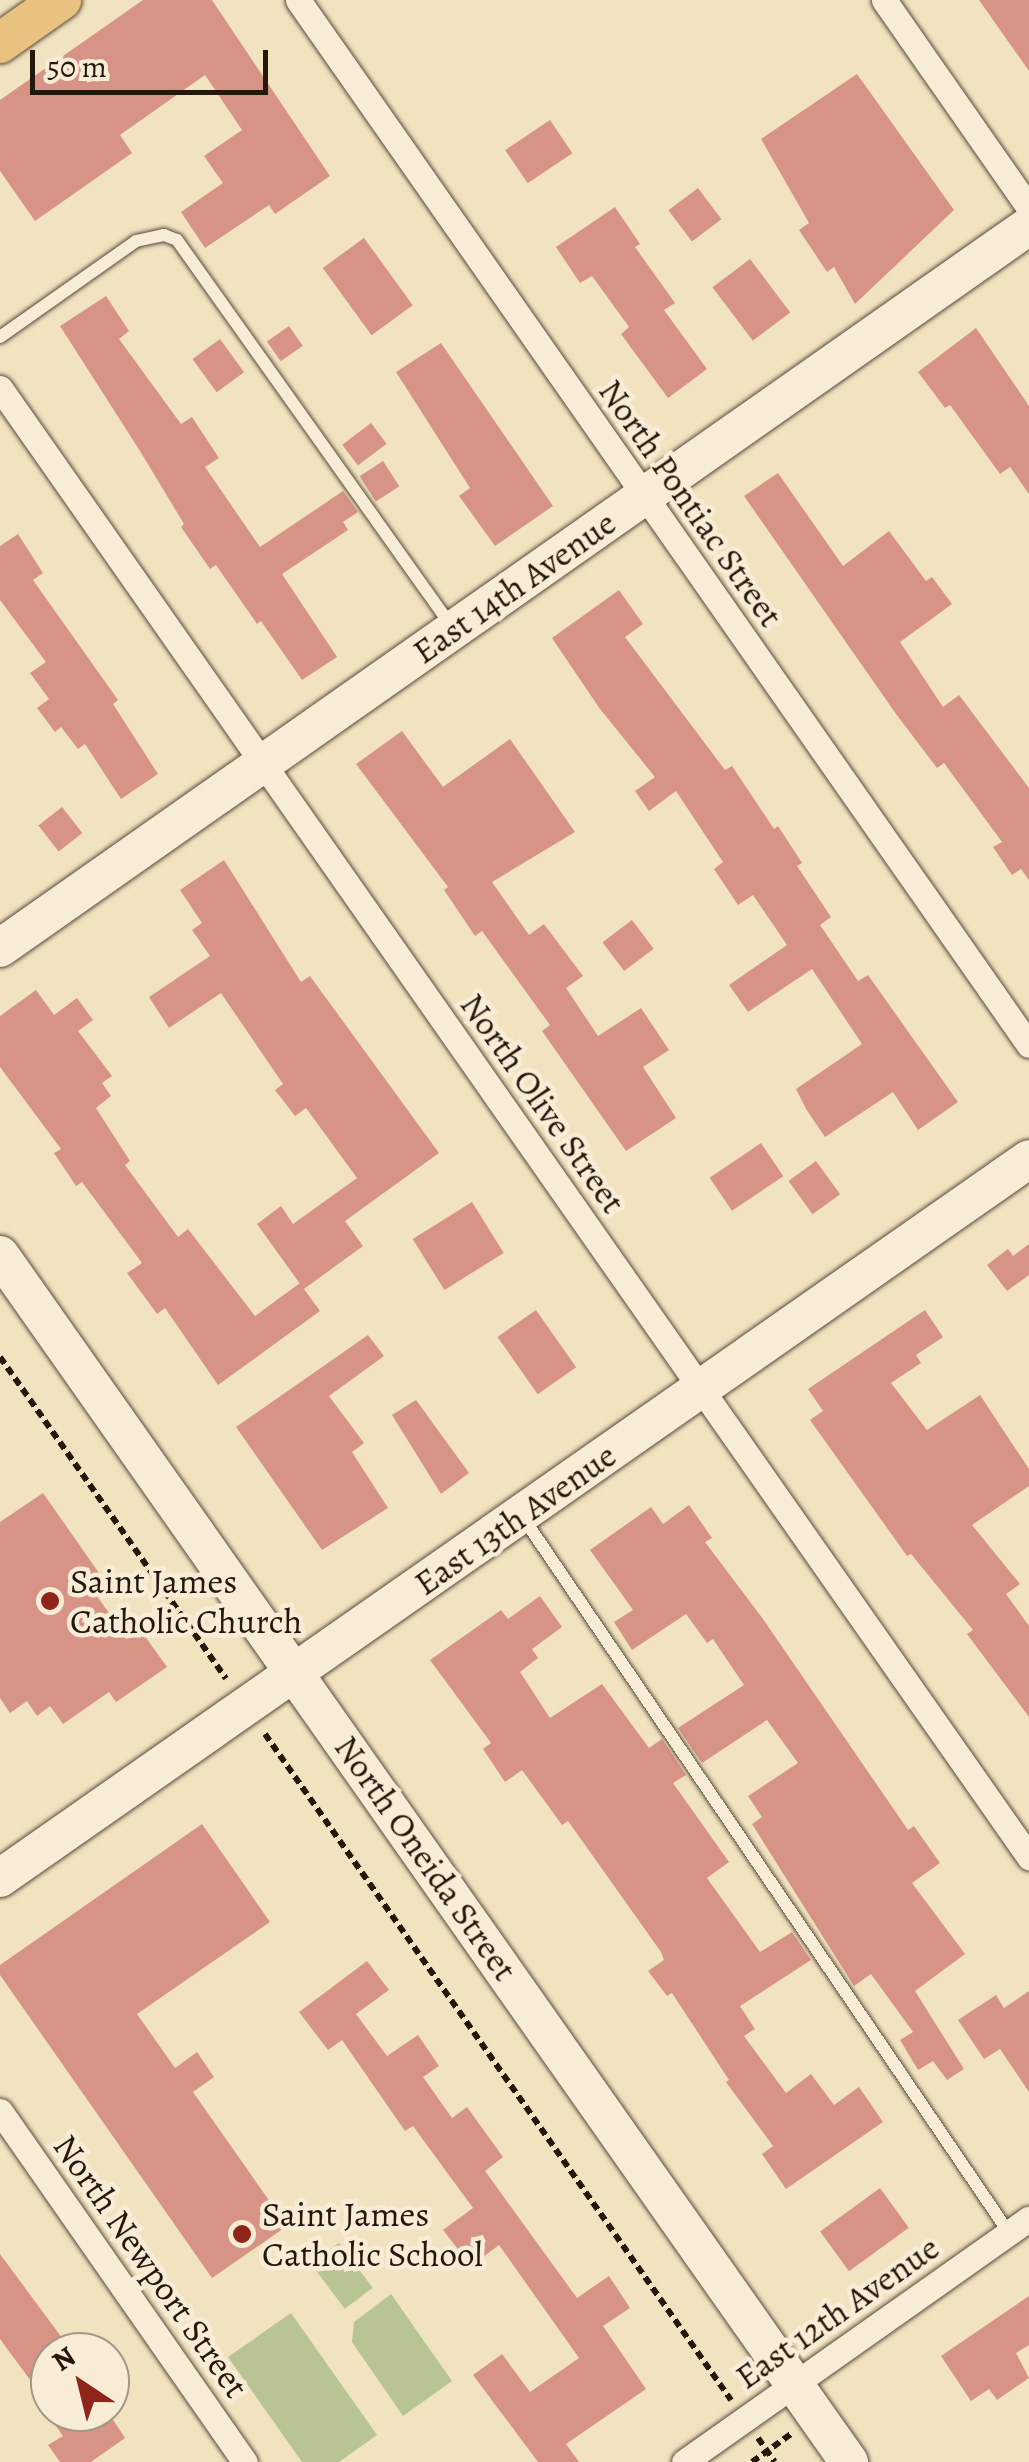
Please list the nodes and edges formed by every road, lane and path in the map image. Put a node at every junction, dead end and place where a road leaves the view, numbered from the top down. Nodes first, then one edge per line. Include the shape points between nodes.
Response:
1 (61, 0) edge
2 (298, 0) edge
3 (884, 0) edge
4 (0, 43) edge
5 (1029, 208) edge
6 (1029, 226) edge
7 (0, 337) edge
8 (0, 388) edge
9 (644, 496) junction
10 (454, 630) junction
11 (262, 764) junction
12 (0, 948) edge
13 (1029, 1045) edge
14 (1029, 1159) edge
15 (0, 1255) edge
16 (0, 1357) edge
17 (701, 1388) junction
18 (522, 1515) junction
19 (296, 1672) junction
20 (245, 1707) junction
21 (1029, 1858) edge
22 (0, 1878) edge
23 (0, 2111) edge
24 (1019, 2226) edge
25 (795, 2384) junction
26 (817, 2416) junction
27 (746, 2419) junction
28 (767, 2451) junction
29 (245, 2462) edge
30 (684, 2462) edge
31 (752, 2462) edge
32 (775, 2462) edge
33 (849, 2462) edge

1 - 4 main road
2 - 9 street, North Pontiac Street
3 - 5 street
6 - 9 main road, East 14th Avenue
7 - 10 lane via 136,241 164,235 177,240
8 - 11 street, North Olive Street
9 - 10 main road, East 14th Avenue
9 - 13 street, North Pontiac Street
10 - 11 main road, East 14th Avenue
11 - 12 main road, East 14th Avenue
11 - 17 street, North Olive Street
14 - 17 main road, East 13th Avenue
15 - 19 main road, North Oneida Street
16 - 20 path
17 - 18 main road, East 13th Avenue
17 - 21 street, North Olive Street
18 - 19 main road, East 13th Avenue
18 - 24 lane
19 - 20 main road, East 13th Avenue
19 - 25 main road, North Oneida Street
20 - 22 main road, East 13th Avenue
20 - 27 path
23 - 29 street, North Newport Street
24 - 25 street, East 12th Avenue
25 - 26 main road, North Oneida Street
25 - 27 street, East 12th Avenue
26 - 28 path
26 - 33 main road, North Oneida Street
27 - 28 path
27 - 30 street, East 12th Avenue
28 - 31 path
28 - 32 path

